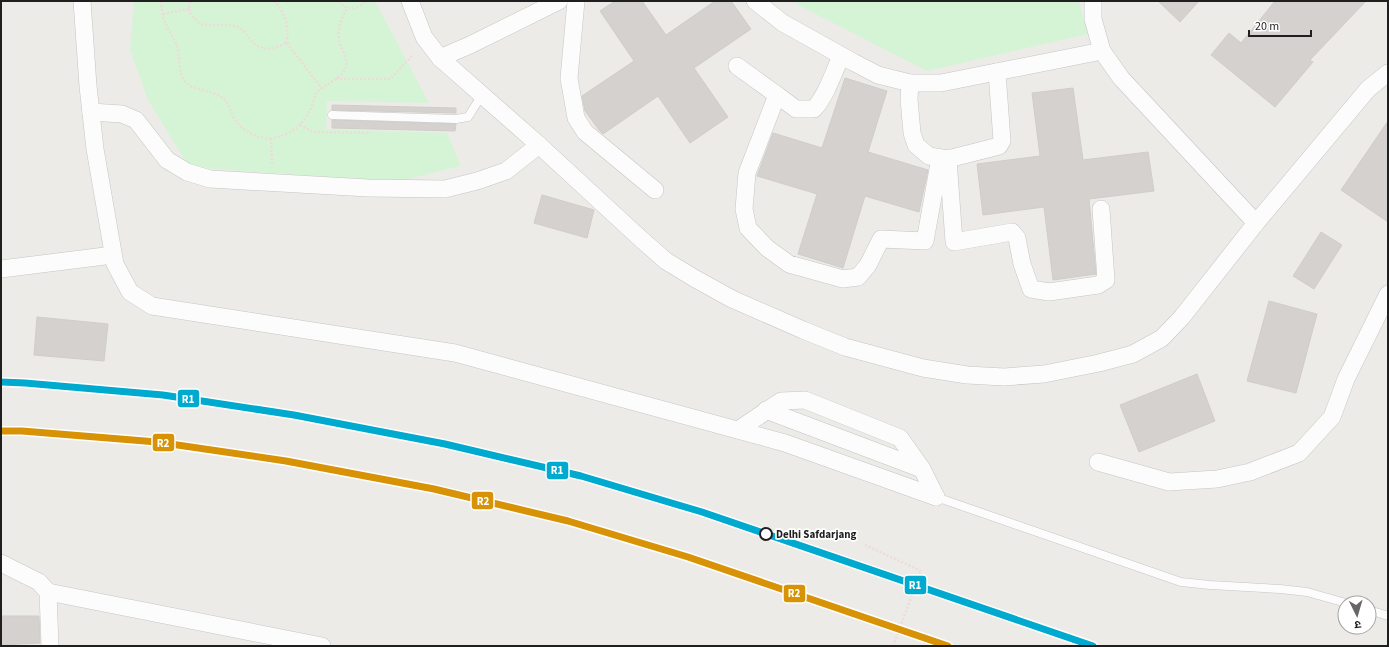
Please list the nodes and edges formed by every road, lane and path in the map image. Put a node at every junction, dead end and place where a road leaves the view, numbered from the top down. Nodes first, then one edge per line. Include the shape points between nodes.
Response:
1 (82, 1) edge
2 (161, 1) edge
3 (190, 1) edge
4 (274, 1) edge
5 (339, 1) edge
6 (365, 1) edge
7 (410, 1) edge
8 (576, 1) edge
9 (755, 1) edge
10 (1093, 1) edge
11 (549, 3) edge
12 (346, 8) junction
13 (188, 9) junction
14 (163, 14) junction
15 (286, 43) junction
16 (429, 44) junction
17 (1102, 51) junction
18 (841, 56) junction
19 (440, 58) junction
20 (737, 66) dead end
21 (997, 72) junction
22 (1388, 73) edge
23 (335, 79) junction
24 (910, 83) junction
25 (322, 89) junction
26 (482, 95) junction
27 (777, 95) junction
28 (91, 112) junction
29 (332, 115) dead end
30 (300, 124) junction
31 (370, 133) dead end
32 (271, 139) junction
33 (539, 145) junction
34 (944, 158) junction
35 (274, 183) junction
36 (655, 190) dead end
37 (1101, 209) dead end
38 (1256, 223) junction
39 (113, 255) junction
40 (1, 269) edge
41 (1388, 294) edge
42 (766, 410) junction
43 (738, 430) junction
44 (1098, 462) dead end
45 (922, 469) junction
46 (936, 497) junction
47 (865, 546) dead end
48 (1, 563) edge
49 (48, 592) junction
50 (1337, 600) edge
51 (1377, 613) edge
52 (1388, 616) edge
53 (50, 646) edge
54 (322, 646) edge
55 (893, 646) edge

1 - 28 street
2 - 14 path
3 - 13 path
4 - 15 path via 288,27
5 - 12 path
6 - 12 path via 357,8
7 - 16 street
8 - 36 street via 569,78 576,118 586,132
9 - 18 street via 783,23
10 - 17 street via 1093,19
11 - 19 street
12 - 23 path via 340,21 339,39 346,67
13 - 14 path
13 - 15 path via 200,24 230,25 241,29 257,46 265,50
14 - 32 path via 175,41 186,84 215,93 225,100 233,117 243,128 262,138
15 - 25 path
16 - 19 street
16 - 23 path via 413,55 390,79
17 - 21 street
17 - 38 street via 1121,78
18 - 24 street via 878,75
18 - 27 street via 825,93 814,109 796,109
19 - 26 street
20 - 27 street
21 - 24 street via 941,83
21 - 34 street via 1002,141 999,146
22 - 38 street via 1368,89
23 - 25 path
24 - 34 street via 912,133 916,145 929,156
25 - 30 path via 316,94
26 - 29 lane via 468,117 456,119
26 - 33 street
27 - 34 street via 747,173 744,209 748,228 767,248 789,264 843,279 858,277 868,265 881,239 925,241
28 - 35 street via 122,114 136,120 167,160 187,172 210,179
28 - 39 street
30 - 31 path via 313,132
30 - 32 path via 286,135
32 - 35 path
33 - 35 street via 506,171 445,189
33 - 38 street via 666,261 732,299 845,347 923,368 967,375 1004,377 1044,374 1133,354 1162,338 1182,317
34 - 37 street via 954,242 1012,232 1017,238 1022,264 1031,289 1049,292 1098,286 1106,280
39 - 40 street
39 - 43 street via 130,292 152,306 455,353
41 - 44 street via 1346,380 1332,417 1299,453 1237,475 1169,482
42 - 43 street
42 - 45 street
42 - 45 street via 781,400 805,400 900,438
43 - 46 street via 785,443
45 - 46 street
46 - 50 lane via 1181,582 1307,592
47 - 55 path, bridge via 921,571
48 - 49 street via 39,582
49 - 53 street
49 - 54 street
51 - 52 lane

